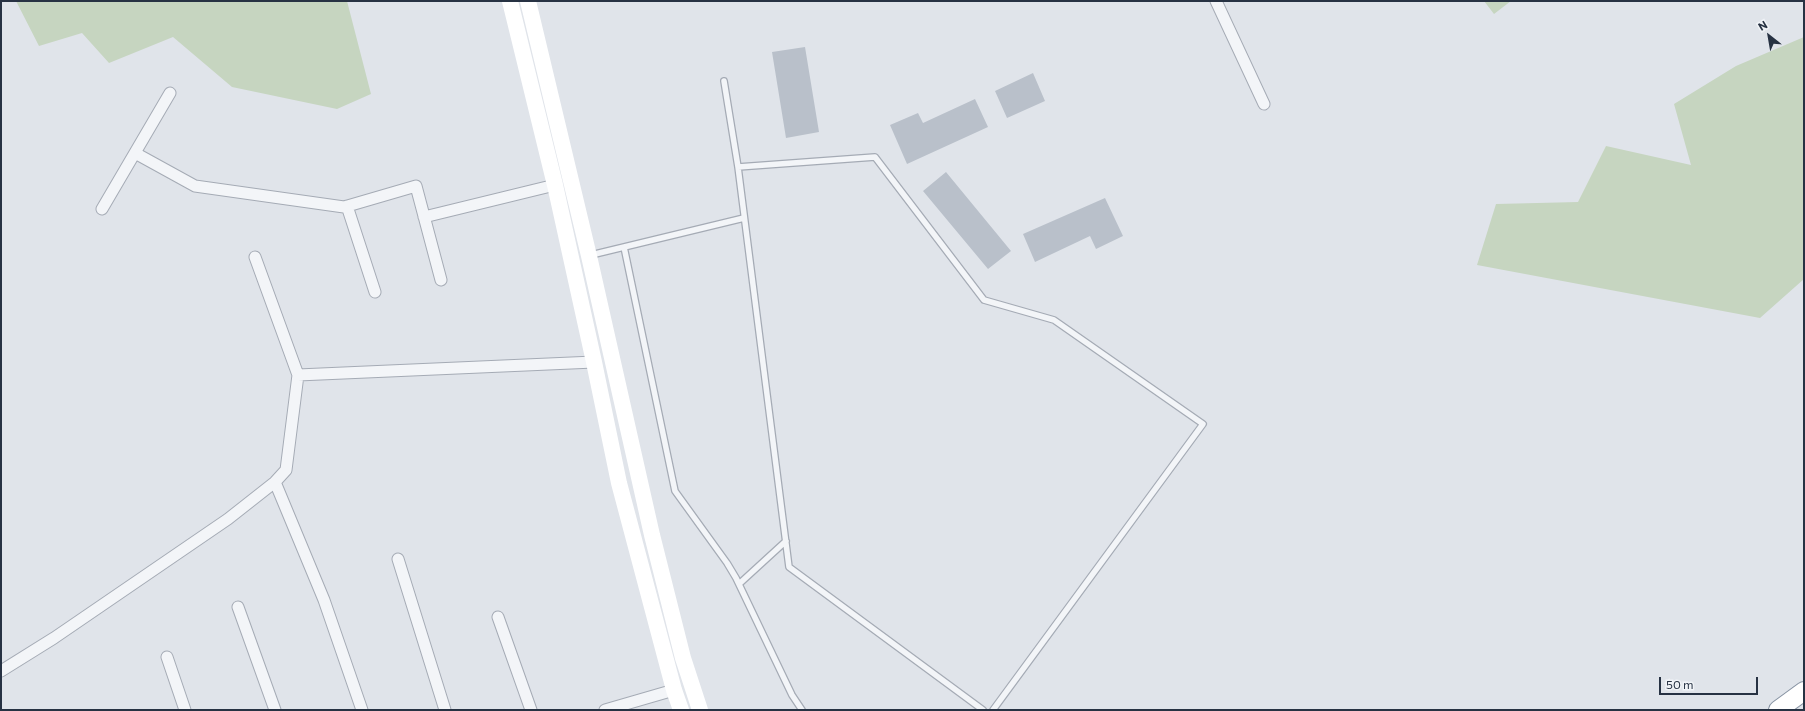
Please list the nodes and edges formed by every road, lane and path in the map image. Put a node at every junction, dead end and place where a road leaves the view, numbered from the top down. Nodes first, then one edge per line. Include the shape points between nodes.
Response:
1 (510, 1) edge
2 (528, 1) edge
3 (1216, 1) edge
4 (724, 81) dead end
5 (170, 93) dead end
6 (1264, 104) dead end
7 (135, 153) junction
8 (738, 167) junction
9 (554, 185) junction
10 (347, 206) junction
11 (102, 209) dead end
12 (424, 217) junction
13 (744, 218) junction
14 (624, 247) junction
15 (589, 256) junction
16 (256, 257) dead end
17 (441, 280) dead end
18 (375, 292) dead end
19 (594, 362) junction
20 (298, 375) junction
21 (275, 482) junction
22 (786, 541) junction
23 (398, 559) dead end
24 (739, 584) junction
25 (238, 607) dead end
26 (498, 618) dead end
27 (167, 657) dead end
28 (1, 671) edge
29 (674, 690) junction
30 (1804, 691) edge
31 (185, 710) edge
32 (275, 710) edge
33 (362, 710) edge
34 (445, 710) edge
35 (531, 710) edge
36 (605, 710) edge
37 (681, 710) edge
38 (700, 710) edge
39 (802, 710) edge
40 (982, 710) edge
41 (993, 710) edge
42 (1778, 710) edge

1 - 9 main road
2 - 15 main road
3 - 6 street
4 - 8 lane
5 - 7 street
7 - 10 street via 195,186
7 - 11 street
8 - 13 lane
8 - 41 lane via 875,157 984,300 1054,320 1203,424
9 - 12 street
9 - 19 main road
10 - 12 street via 416,186
10 - 18 street
12 - 17 street
13 - 14 lane
13 - 22 lane
14 - 15 lane
14 - 24 lane via 674,490 727,563
15 - 38 main road via 652,535 683,658
16 - 20 street
19 - 20 street
19 - 29 main road via 619,483
20 - 21 street via 286,470
21 - 28 street via 221,523 54,638
21 - 33 street via 324,600
22 - 24 lane
22 - 40 lane via 790,567
23 - 34 street
24 - 39 lane via 792,695
25 - 32 street
26 - 35 street
27 - 31 street
29 - 36 street
29 - 37 main road
30 - 42 highway

